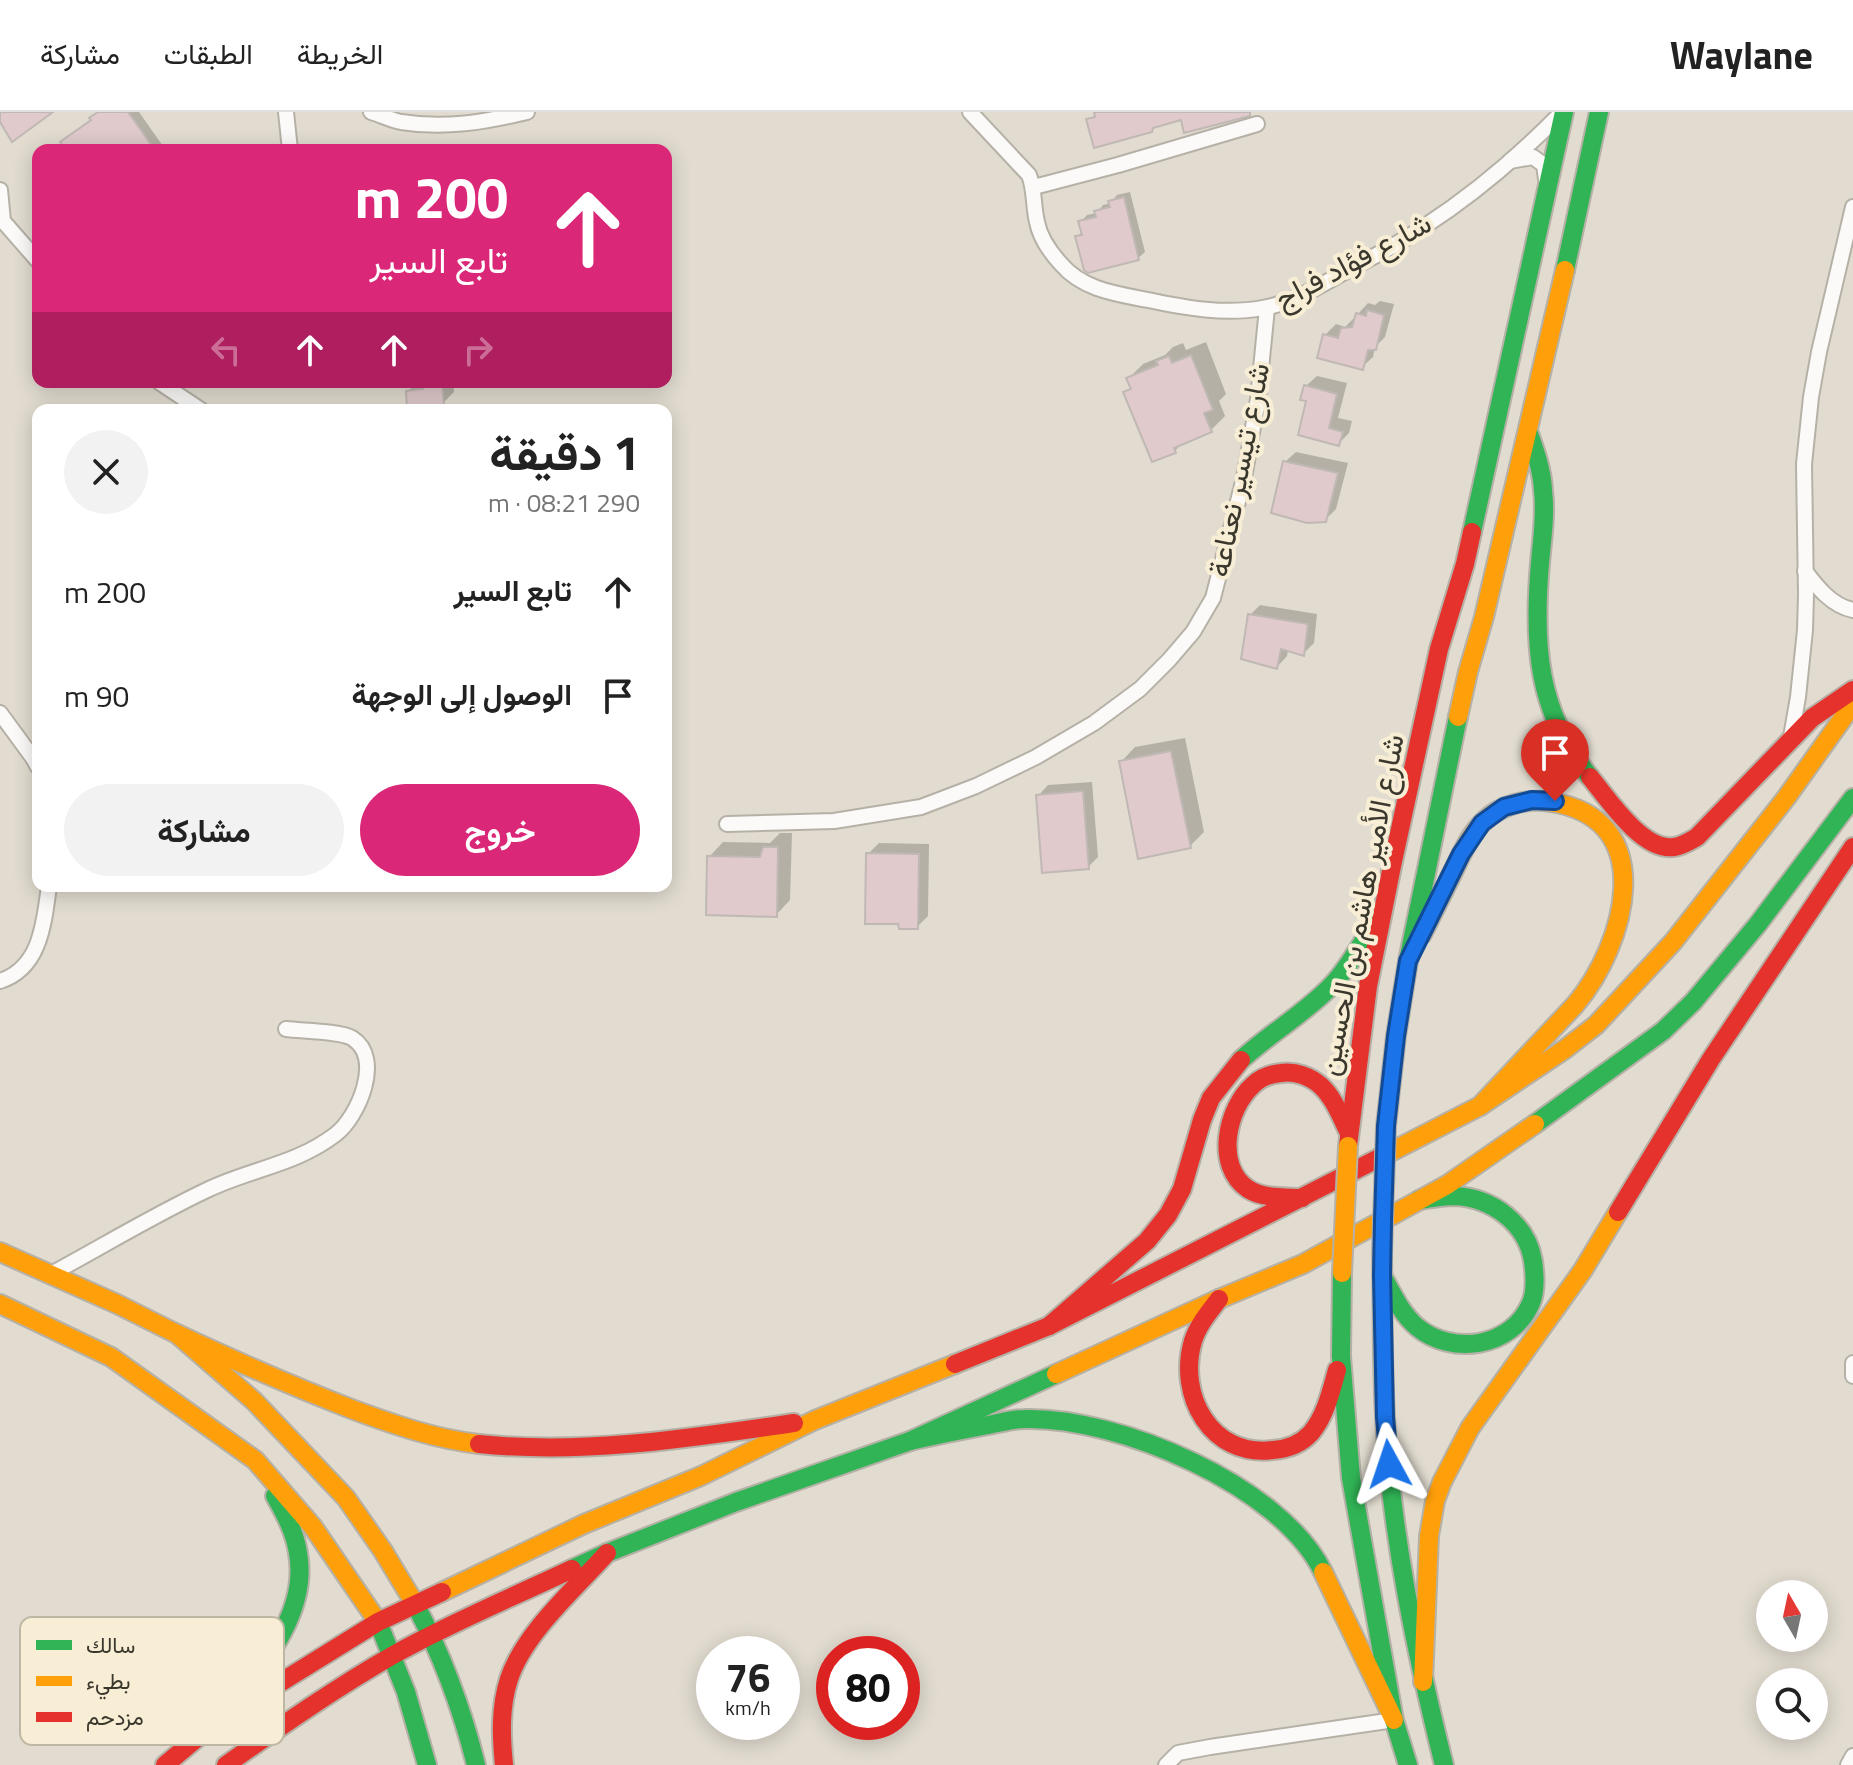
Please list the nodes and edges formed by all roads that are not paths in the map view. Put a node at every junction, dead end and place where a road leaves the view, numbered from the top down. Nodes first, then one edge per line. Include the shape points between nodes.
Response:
1 (286, 112) edge
2 (371, 112) edge
3 (527, 112) edge
4 (970, 112) edge
5 (1563, 112) edge
6 (1599, 112) edge
7 (1257, 124) dead end
8 (289, 144) edge
9 (1509, 161) junction
10 (1034, 187) junction
11 (1547, 187) junction
12 (0, 190) edge
13 (1853, 207) edge
14 (1, 226) edge
15 (32, 255) edge
16 (1267, 308) junction
17 (168, 388) edge
18 (192, 404) edge
19 (1528, 429) junction
20 (1805, 571) junction
21 (1853, 610) edge
22 (1853, 690) edge
23 (1853, 704) edge
24 (0, 713) edge
25 (1791, 738) junction
26 (32, 757) edge
27 (1853, 798) edge
28 (727, 824) dead end
29 (1853, 847) edge
30 (48, 892) edge
31 (1384, 909) junction
32 (1408, 961) junction
33 (0, 981) edge
34 (286, 1029) dead end
35 (1480, 1106) junction
36 (1349, 1139) junction
37 (1302, 1198) junction
38 (1419, 1200) junction
39 (0, 1252) edge
40 (51, 1274) junction
41 (1382, 1275) junction
42 (1219, 1299) junction
43 (0, 1304) edge
44 (1049, 1326) junction
45 (177, 1334) junction
46 (1341, 1356) junction
47 (1853, 1363) edge
48 (1853, 1376) edge
49 (815, 1420) junction
50 (910, 1441) junction
51 (255, 1460) junction
52 (607, 1553) junction
53 (415, 1604) junction
54 (378, 1622) junction
55 (284, 1627) edge
56 (432, 1634) junction
57 (393, 1655) junction
58 (284, 1680) edge
59 (1423, 1682) junction
60 (1394, 1720) junction
61 (284, 1725) edge
62 (189, 1745) edge
63 (254, 1745) edge
64 (1853, 1756) edge
65 (165, 1765) edge
66 (226, 1765) edge
67 (427, 1765) edge
68 (476, 1765) edge
69 (504, 1765) edge
70 (1166, 1765) edge
71 (1408, 1765) edge
72 (1444, 1765) edge
73 (1848, 1765) edge

1 - 8 street
2 - 3 street via 400,122 444,126
4 - 10 street, شارع فؤاد فراج via 1019,163
5 - 9 street, شارع فؤاد فراج
5 - 11 main road, شارع الأمير هاشم بن الحسين
6 - 19 main road, شارع الأمير هاشم بن الحسين
7 - 10 street
9 - 11 street via 1533,157 1544,165
9 - 16 street, شارع فؤاد فراج via 1423,228
10 - 16 street, شارع فؤاد فراج via 1044,242 1063,267 1092,287 1211,311
11 - 31 main road, شارع الأمير هاشم بن الحسين
12 - 14 street
13 - 20 street via 1811,397 1804,464
14 - 15 street
16 - 28 street, شارع تيسير نعناعة via 1244,478 1213,598 1193,632 1140,689 1036,757 921,807 834,821
17 - 18 street
19 - 25 main road via 1540,465 1544,503 1537,620 1544,692 1564,742 1623,816 1656,846 1683,846 1710,826
19 - 32 main road, شارع الأمير هاشم بن الحسين via 1464,686
20 - 21 street via 1829,597
20 - 25 street via 1802,670
22 - 25 main road
23 - 35 main road via 1786,798 1628,991 1596,1025
24 - 26 street
27 - 38 main road via 1758,924 1663,1031
29 - 59 main road via 1711,1059 1583,1270 1455,1455 1435,1501 1431,1528
30 - 33 street via 40,940 22,967
31 - 36 main road, شارع الأمير هاشم بن الحسين via 1368,986
31 - 44 main road via 1335,982 1260,1042 1225,1078 1211,1098 1182,1189 1168,1215 1147,1241
32 - 35 main road via 1469,841 1504,807 1532,800 1575,805 1608,830 1625,888 1616,932 1581,997
32 - 41 main road, شارع الأمير هاشم بن الحسين, bridge via 1386,1126
34 - 40 street via 343,1035 361,1047 367,1064 365,1085 344,1126 306,1153 209,1189
35 - 37 main road
36 - 37 main road via 1327,1093 1305,1075 1277,1071 1251,1085 1228,1137 1237,1176 1265,1197
36 - 46 main road, شارع الأمير هاشم بن الحسين, bridge
37 - 44 main road
38 - 41 main road via 1461,1197 1501,1211 1515,1223 1531,1248 1531,1302 1508,1333 1457,1346 1428,1334 1410,1319
38 - 42 main road via 1303,1264
39 - 40 main road
40 - 45 main road
41 - 59 main road, شارع الأمير هاشم بن الحسين via 1391,1487
42 - 46 main road via 1192,1345 1190,1377 1199,1413 1221,1439 1261,1452 1298,1443 1325,1410
42 - 50 main road
43 - 51 main road via 111,1357
44 - 49 main road
45 - 49 main road via 316,1397 461,1442 533,1448 625,1446
45 - 53 main road via 254,1401 346,1498
46 - 60 main road, شارع الأمير هاشم بن الحسين via 1351,1478
47 - 48 street
49 - 53 main road
50 - 52 main road
50 - 60 main road via 1025,1419 1065,1422 1172,1454 1251,1494 1312,1551
51 - 54 main road via 313,1527
51 - 55 main road via 286,1516 299,1556 298,1589
52 - 56 main road
52 - 69 main road via 535,1632 515,1664 502,1718
53 - 54 main road
53 - 56 main road
54 - 57 main road
54 - 58 main road
56 - 57 main road
56 - 68 main road
57 - 61 main road
57 - 67 main road
59 - 72 main road, شارع الأمير هاشم بن الحسين
60 - 70 street via 1178,1753
60 - 71 main road, شارع الأمير هاشم بن الحسين
62 - 65 main road
63 - 66 main road
64 - 73 street

